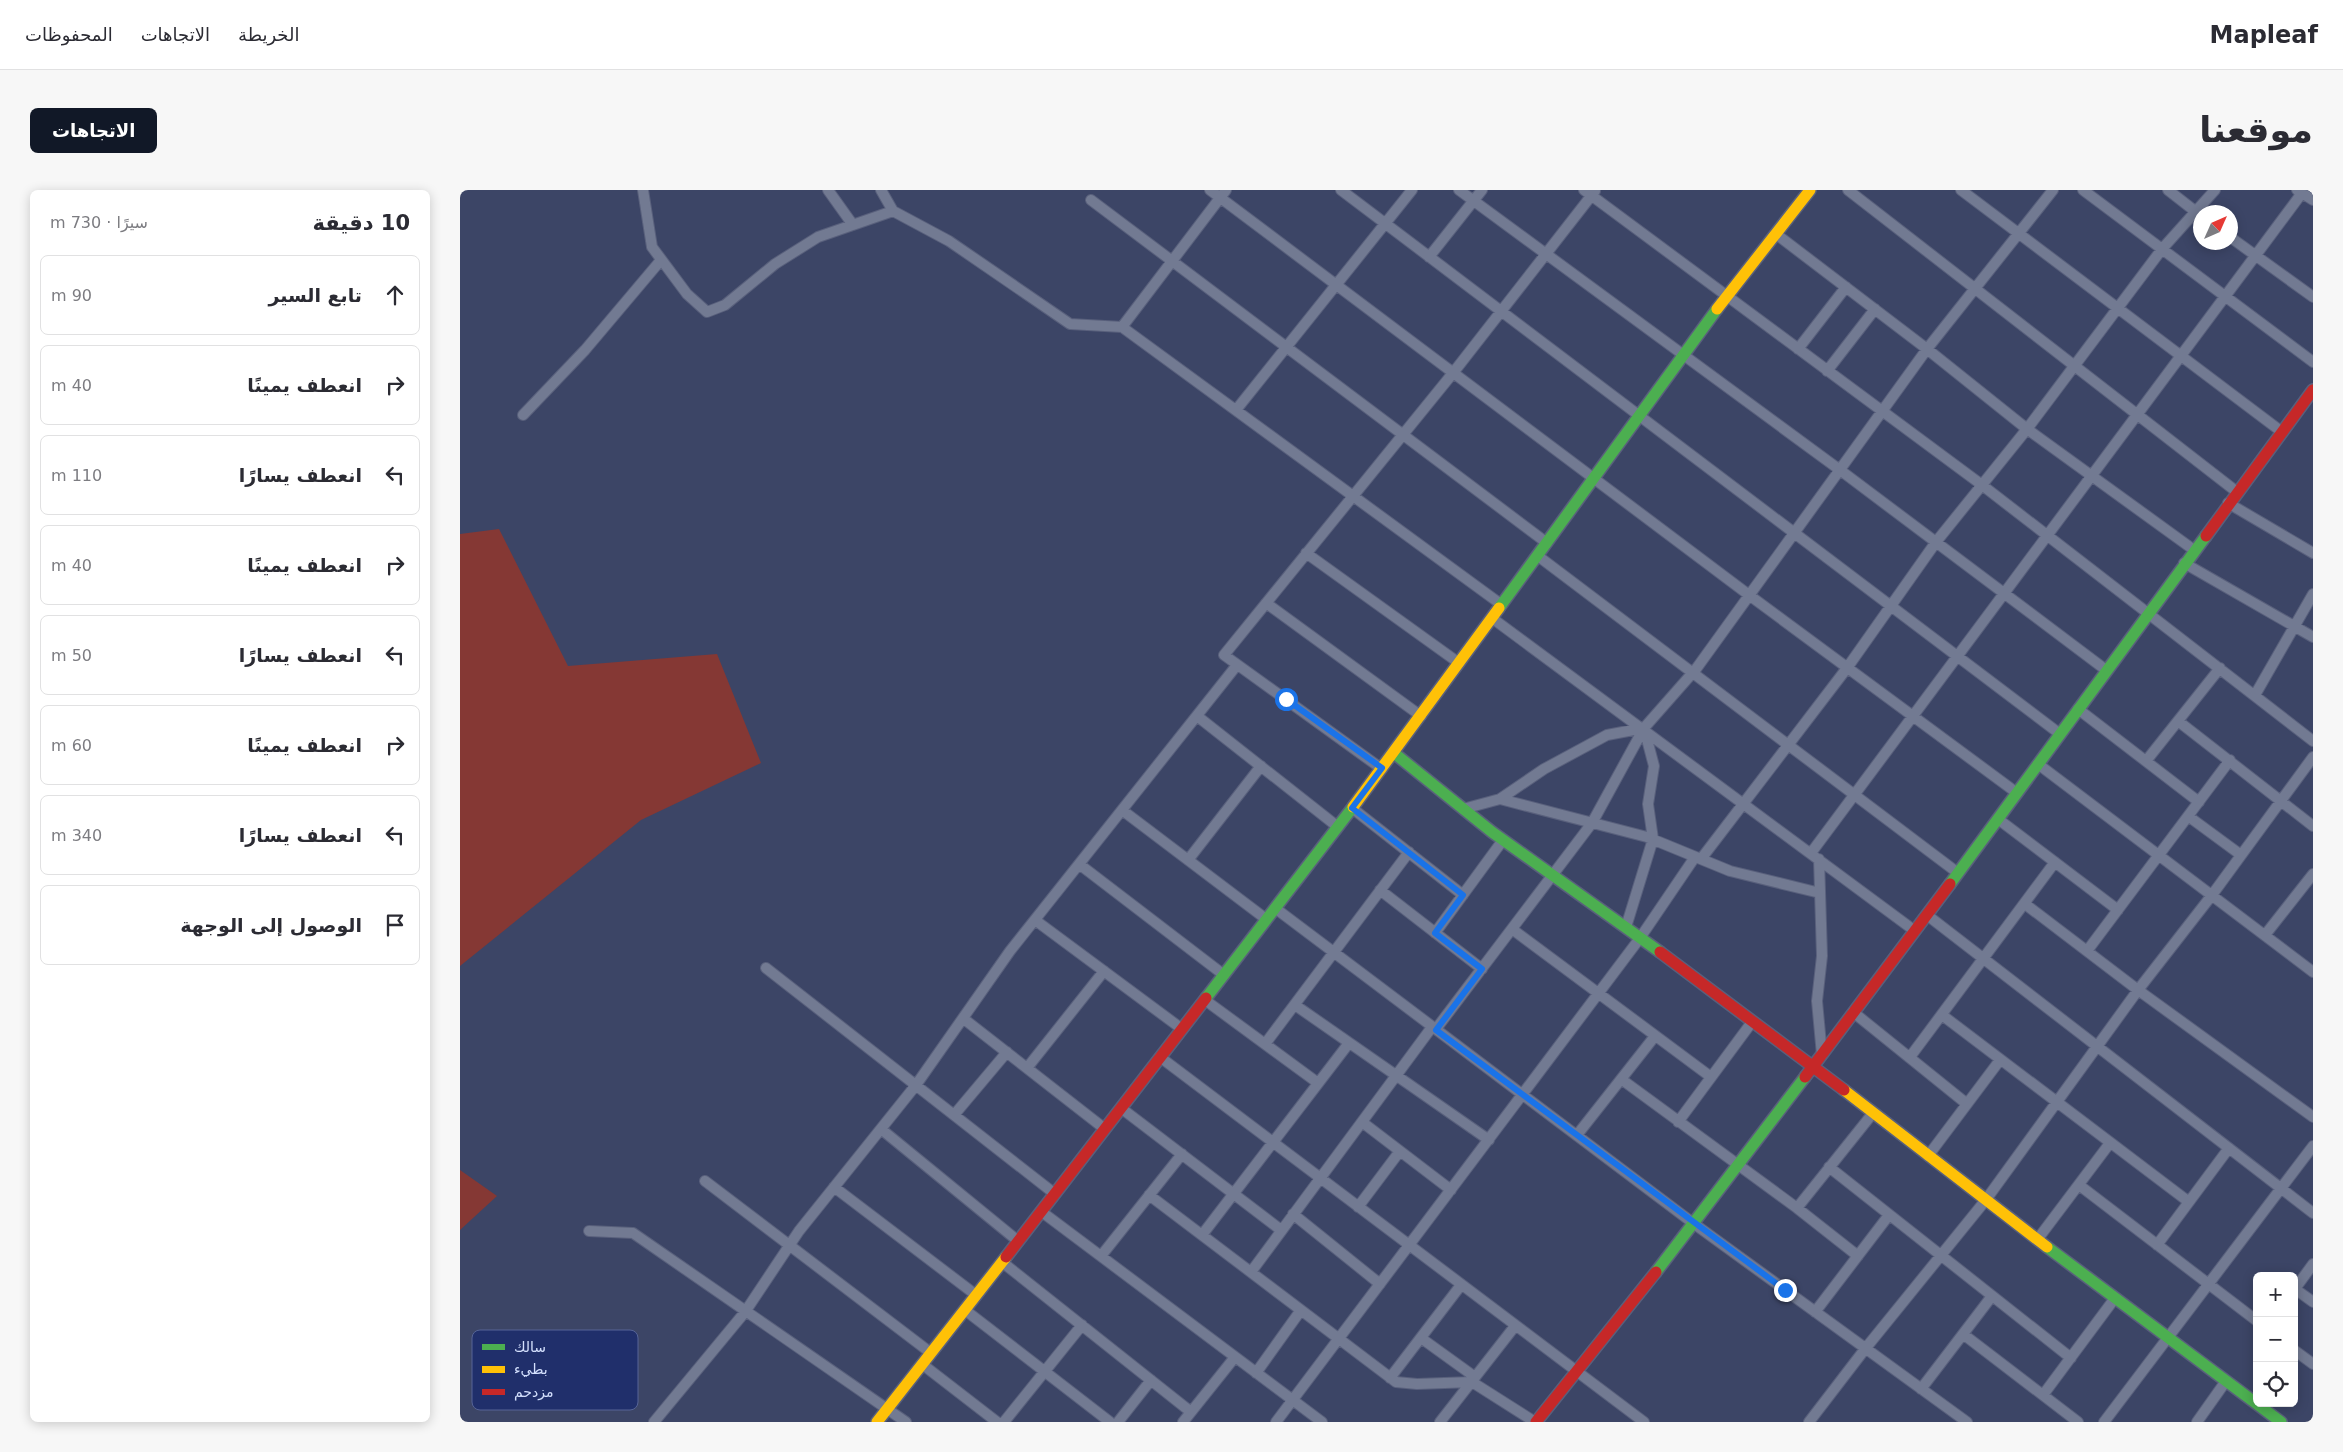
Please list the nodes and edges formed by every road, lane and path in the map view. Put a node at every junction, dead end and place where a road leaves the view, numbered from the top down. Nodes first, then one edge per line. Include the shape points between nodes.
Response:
1 (642, 190) edge
2 (828, 190) edge
3 (881, 190) edge
4 (1210, 190) edge
5 (1341, 190) edge
6 (1412, 190) edge
7 (1459, 190) edge
8 (1482, 190) edge
9 (1810, 190) edge
10 (1848, 190) edge
11 (1961, 190) edge
12 (2053, 190) edge
13 (2083, 190) edge
14 (2168, 190) edge
15 (2215, 190) edge
16 (2299, 191) edge
17 (1590, 192) edge
18 (1223, 194) edge
19 (1091, 200) dead end
20 (2313, 200) edge
21 (1474, 201) junction
22 (2204, 205) edge
23 (2193, 209) edge
24 (893, 211) junction
25 (2193, 218) edge
26 (1385, 223) junction
27 (853, 225) junction
28 (1776, 234) junction
29 (2019, 234) junction
30 (2238, 242) edge
31 (2162, 249) junction
32 (1546, 254) junction
33 (2255, 255) junction
34 (1429, 257) junction
35 (661, 260) junction
36 (1172, 261) junction
37 (1336, 285) junction
38 (1846, 287) junction
39 (1976, 288) junction
40 (2225, 296) junction
41 (1726, 297) junction
42 (2313, 297) edge
43 (2118, 308) junction
44 (1876, 309) junction
45 (1501, 312) junction
46 (1122, 327) junction
47 (1286, 347) junction
48 (1798, 349) junction
49 (1927, 349) junction
50 (1684, 356) junction
51 (2180, 356) junction
52 (2313, 362) edge
53 (2075, 365) junction
54 (1827, 371) junction
55 (1453, 373) junction
56 (2313, 390) edge
57 (2309, 404) edge
58 (1236, 410) junction
59 (1882, 411) junction
60 (2137, 414) junction
61 (522, 415) dead end
62 (1639, 417) junction
63 (2028, 429) junction
64 (2282, 432) junction
65 (1403, 434) junction
66 (1840, 470) junction
67 (2091, 476) junction
68 (1594, 479) junction
69 (1982, 485) junction
70 (2237, 492) junction
71 (1353, 496) junction
72 (2228, 503) junction
73 (1794, 532) junction
74 (2047, 535) junction
75 (1936, 542) junction
76 (1547, 543) junction
77 (2194, 550) junction
78 (1306, 553) junction
79 (2313, 553) edge
80 (1538, 556) junction
81 (2184, 563) junction
82 (2004, 593) junction
83 (2313, 594) edge
84 (1749, 595) junction
85 (1266, 603) junction
86 (1502, 605) junction
87 (1891, 605) junction
88 (2148, 612) junction
89 (1492, 618) junction
90 (2294, 627) junction
91 (2313, 637) edge
92 (1957, 656) junction
93 (1237, 664) junction
94 (1459, 664) junction
95 (1847, 668) junction
96 (2220, 668) junction
97 (2106, 670) junction
98 (1692, 672) junction
99 (2255, 695) junction
100 (2078, 709) junction
101 (1196, 716) junction
102 (1421, 716) junction
103 (1912, 716) junction
104 (2178, 720) junction
105 (1644, 728) junction
106 (2060, 734) junction
107 (2313, 740) edge
108 (1789, 745) junction
109 (1394, 753) junction
110 (2313, 757) edge
111 (2230, 760) junction
112 (2146, 761) junction
113 (2038, 764) junction
114 (1261, 766) junction
115 (1382, 768) junction
116 (2017, 793) junction
117 (1854, 795) junction
118 (1500, 799) junction
119 (2281, 801) junction
120 (2198, 802) junction
121 (1744, 805) junction
122 (1352, 808) junction
123 (1463, 809) junction
124 (1122, 810) junction
125 (2188, 816) junction
126 (1998, 820) junction
127 (1592, 823) junction
128 (2313, 826) edge
129 (1338, 827) junction
130 (1653, 839) junction
131 (1503, 840) junction
132 (1408, 852) junction
133 (2159, 855) junction
134 (2241, 855) junction
135 (1815, 856) junction
136 (1698, 858) junction
137 (1188, 860) junction
138 (2055, 862) junction
139 (1078, 864) junction
140 (1958, 873) junction
141 (2313, 874) edge
142 (1552, 875) junction
143 (2310, 885) edge
144 (1380, 890) junction
145 (1820, 893) junction
146 (1463, 895) junction
147 (2212, 895) junction
148 (2025, 904) junction
149 (1275, 908) junction
150 (2118, 910) junction
151 (1927, 915) junction
152 (1266, 919) junction
153 (1035, 920) junction
154 (1626, 927) junction
155 (1512, 929) junction
156 (1915, 931) junction
157 (1435, 933) junction
158 (2265, 935) junction
159 (1640, 938) junction
160 (2086, 951) junction
161 (1334, 953) junction
162 (1985, 960) junction
163 (766, 968) dead end
164 (1482, 969) junction
165 (1104, 971) junction
166 (2313, 972) edge
167 (1224, 975) junction
168 (2138, 990) junction
169 (1598, 994) junction
170 (1205, 1000) junction
171 (1295, 1005) junction
172 (1854, 1012) junction
173 (1942, 1015) junction
174 (964, 1019) junction
175 (1752, 1022) junction
176 (1434, 1028) junction
177 (1182, 1029) junction
178 (1655, 1036) junction
179 (1349, 1043) junction
180 (1265, 1044) junction
181 (2098, 1047) junction
182 (1006, 1052) junction
183 (1822, 1055) junction
184 (1160, 1057) junction
185 (1910, 1057) junction
186 (2000, 1060) junction
187 (1813, 1066) junction
188 (1027, 1068) junction
189 (1396, 1076) junction
190 (1711, 1077) junction
191 (1621, 1079) junction
192 (1318, 1083) junction
193 (916, 1086) junction
194 (1523, 1095) junction
195 (2057, 1103) junction
196 (1967, 1104) junction
197 (1122, 1108) junction
198 (1872, 1113) junction
199 (954, 1115) junction
200 (2313, 1117) edge
201 (1362, 1122) junction
202 (1678, 1122) junction
203 (881, 1129) junction
204 (1105, 1129) junction
205 (1577, 1135) junction
206 (1489, 1140) junction
207 (1273, 1143) junction
208 (2110, 1143) junction
209 (2313, 1146) edge
210 (2229, 1148) junction
211 (1400, 1151) junction
212 (1182, 1154) junction
213 (1928, 1156) junction
214 (1737, 1165) junction
215 (1829, 1167) junction
216 (1320, 1178) junction
217 (705, 1181) dead end
218 (2079, 1185) junction
219 (834, 1187) junction
220 (2281, 1188) junction
221 (1451, 1190) junction
222 (1055, 1194) junction
223 (1234, 1194) junction
224 (1150, 1195) junction
225 (1985, 1201) junction
226 (2189, 1202) junction
227 (1358, 1207) junction
228 (1797, 1208) junction
229 (1042, 1212) junction
230 (2313, 1213) edge
231 (1293, 1214) junction
232 (1889, 1215) junction
233 (1693, 1223) junction
234 (1281, 1230) junction
235 (589, 1231) dead end
236 (1202, 1235) junction
237 (2037, 1240) junction
238 (1018, 1241) junction
239 (789, 1245) junction
240 (2158, 1245) junction
241 (1409, 1246) junction
242 (1101, 1256) junction
243 (1858, 1256) junction
244 (1940, 1256) junction
245 (1002, 1262) junction
246 (2313, 1264) edge
247 (1251, 1272) junction
248 (1380, 1284) junction
249 (2208, 1284) junction
250 (1461, 1285) junction
251 (2298, 1286) edge
252 (2298, 1292) edge
253 (976, 1296) junction
254 (1992, 1296) junction
255 (2115, 1298) junction
256 (2313, 1302) edge
257 (965, 1310) junction
258 (1301, 1310) junction
259 (745, 1312) junction
260 (1815, 1312) junction
261 (2253, 1318) edge
262 (1082, 1324) junction
263 (1515, 1326) junction
264 (1963, 1334) junction
265 (1421, 1338) junction
266 (2168, 1338) junction
267 (1339, 1339) junction
268 (1865, 1349) junction
269 (931, 1352) junction
270 (2298, 1353) edge
271 (1235, 1357) junction
272 (2072, 1358) junction
273 (922, 1364) junction
274 (2313, 1364) edge
275 (1044, 1371) junction
276 (1576, 1372) junction
277 (1256, 1373) junction
278 (1390, 1378) junction
279 (1474, 1379) junction
280 (1151, 1380) junction
281 (2226, 1381) junction
282 (1921, 1389) junction
283 (2043, 1395) junction
284 (1292, 1400) junction
285 (888, 1408) junction
286 (1191, 1412) junction
287 (2204, 1417) edge
288 (993, 1421) edge
289 (654, 1422) edge
290 (877, 1422) edge
291 (906, 1422) edge
292 (1004, 1422) edge
293 (1110, 1422) edge
294 (1118, 1422) edge
295 (1183, 1422) edge
296 (1276, 1422) edge
297 (1322, 1422) edge
298 (1440, 1422) edge
299 (1536, 1422) edge
300 (1644, 1422) edge
301 (1809, 1422) edge
302 (1967, 1422) edge
303 (2078, 1422) edge
304 (2104, 1422) edge
305 (2197, 1422) edge
306 (2281, 1422) edge

1 - 35 street via 652,248
2 - 27 street
3 - 24 street
4 - 18 street
5 - 26 street
6 - 26 street
7 - 21 street
8 - 21 street
9 - 28 street
10 - 39 street
11 - 29 street
12 - 29 street
13 - 31 street
14 - 23 street
15 - 22 street
16 - 20 street
16 - 33 street
17 - 32 street
17 - 41 street
18 - 36 street
18 - 37 street
19 - 36 street
21 - 32 street
21 - 34 street
24 - 27 street
24 - 46 street via 949,241 1070,324
25 - 31 street
26 - 34 street
26 - 37 street
27 - 35 street via 818,237 775,264 725,306 707,312 687,294
28 - 38 street
28 - 41 street
29 - 39 street
29 - 43 street
30 - 33 street
31 - 40 street
31 - 43 street
32 - 45 street
32 - 50 street
33 - 40 street
33 - 42 street
34 - 45 street
35 - 61 street via 585,350
36 - 46 street
36 - 47 street
37 - 47 street
37 - 55 street
38 - 44 street
38 - 48 street
39 - 49 street
39 - 53 street
40 - 51 street
40 - 52 street
41 - 48 street
41 - 50 street
43 - 51 street
43 - 53 street
44 - 49 street
44 - 54 street
45 - 55 street
45 - 62 street
46 - 58 street
47 - 58 street
47 - 65 street
48 - 54 street
49 - 59 street
49 - 63 street
50 - 62 street
50 - 66 street
51 - 60 street
51 - 64 street
53 - 60 street
53 - 63 street
54 - 59 street
55 - 65 street
55 - 68 street
56 - 57 street
57 - 64 street
58 - 71 street
59 - 66 street
59 - 69 street
60 - 67 street
60 - 70 street
62 - 68 street
62 - 73 street
63 - 67 street
63 - 69 street
64 - 70 street
65 - 71 street
65 - 76 street
66 - 73 street
66 - 75 street
67 - 74 street
67 - 77 street
68 - 76 street
68 - 84 street
69 - 74 street
69 - 75 street
70 - 72 street
71 - 78 street
71 - 86 street
72 - 77 street
72 - 79 street
73 - 84 street
73 - 87 street
74 - 82 street
74 - 88 street
75 - 82 street
75 - 87 street
76 - 80 street
77 - 81 street
78 - 85 street
78 - 94 street
80 - 86 street
80 - 98 street
81 - 88 street
81 - 90 street
82 - 92 street
82 - 97 street
83 - 90 street
84 - 95 street
84 - 98 street
85 - 93 street via 1224,655
85 - 102 street
86 - 89 street
87 - 92 street
87 - 95 street
88 - 96 street
88 - 97 street
89 - 94 street
89 - 105 street
90 - 91 street
90 - 99 street
92 - 103 street
92 - 106 street
93 - 101 street
93 - 115 street
94 - 102 street
95 - 103 street
95 - 108 street
96 - 99 street
96 - 104 street
97 - 100 street
98 - 105 street
98 - 108 street
99 - 107 street
100 - 106 street
100 - 112 street
101 - 114 street
101 - 124 street
102 - 109 street
103 - 116 street
103 - 117 street
104 - 111 street
104 - 112 street
105 - 118 street via 1606,735 1544,769
105 - 121 street
105 - 127 street
105 - 130 street via 1654,766 1648,804
106 - 113 street
108 - 117 street
108 - 121 street
109 - 115 street
109 - 123 street
110 - 119 street
111 - 119 street
111 - 120 street
112 - 120 street
113 - 116 street
113 - 133 street
114 - 129 street
114 - 137 street
115 - 122 street
116 - 126 street
117 - 135 street
117 - 140 street
118 - 123 street
118 - 127 street
119 - 128 street
119 - 134 street
120 - 125 street
121 - 135 street
121 - 136 street
122 - 129 street
122 - 132 street
123 - 131 street
124 - 137 street
124 - 139 street
125 - 133 street
125 - 134 street
126 - 138 street
126 - 140 street
127 - 130 street
127 - 142 street
129 - 149 street
130 - 136 street
130 - 154 street
131 - 142 street
131 - 146 street
132 - 144 street
132 - 146 street
133 - 147 street
133 - 150 street
134 - 147 street
135 - 145 street
135 - 156 street
136 - 145 street via 1730,871
136 - 159 street
137 - 152 street
138 - 148 street
138 - 150 street
139 - 153 street
139 - 167 street
140 - 151 street
141 - 143 street
142 - 154 street
142 - 155 street
143 - 158 street
144 - 157 street
144 - 161 street
145 - 183 street via 1822,956 1817,1001
146 - 157 street
147 - 158 street
147 - 168 street
148 - 160 street
148 - 162 street
149 - 152 street
149 - 161 street
150 - 160 street
151 - 156 street
151 - 162 street
152 - 167 street
153 - 165 street
153 - 174 street
154 - 159 street
155 - 164 street
155 - 169 street
156 - 172 street
157 - 164 street
158 - 166 street
159 - 169 street
159 - 175 street
160 - 168 street
161 - 171 street
161 - 176 street
162 - 173 street
162 - 181 street
163 - 193 street
164 - 176 street
165 - 177 street
165 - 188 street
167 - 170 street
168 - 181 street
168 - 200 street
169 - 178 street
169 - 194 street
170 - 177 street
170 - 180 street
171 - 179 street
171 - 180 street
172 - 183 street
172 - 185 street
173 - 185 street
173 - 186 street
174 - 182 street
174 - 193 street
175 - 187 street
175 - 190 street
176 - 189 street
176 - 194 street
177 - 184 street
178 - 190 street
178 - 191 street
179 - 189 street
179 - 192 street
180 - 192 street
181 - 195 street
181 - 210 street
182 - 188 street
182 - 199 street
183 - 187 street
184 - 197 street
184 - 207 street
185 - 196 street
186 - 195 street
186 - 196 street
187 - 198 street
187 - 214 street
188 - 204 street
189 - 201 street
189 - 206 street
190 - 202 street
191 - 202 street
191 - 205 street
192 - 207 street
193 - 199 street
193 - 203 street
194 - 205 street
194 - 206 street
195 - 208 street
195 - 225 street
196 - 213 street
197 - 204 street
197 - 212 street
198 - 213 street
198 - 215 street
199 - 222 street
201 - 211 street
201 - 216 street
202 - 214 street
203 - 219 street
203 - 238 street
204 - 222 street
205 - 233 street
206 - 221 street
207 - 216 street
207 - 223 street
208 - 218 street
208 - 226 street
209 - 220 street
210 - 220 street
210 - 226 street
211 - 221 street
211 - 227 street
212 - 223 street
212 - 224 street
213 - 225 street
214 - 228 street
214 - 233 street
215 - 228 street
215 - 232 street
216 - 227 street
216 - 231 street
217 - 239 street
218 - 237 street
218 - 240 street
219 - 239 street
219 - 253 street
220 - 230 street
220 - 249 street
221 - 241 street
222 - 229 street
223 - 234 street
223 - 236 street
224 - 236 street
224 - 242 street
225 - 237 street
225 - 244 street
226 - 240 street
227 - 241 street
228 - 243 street
229 - 238 street
229 - 242 street
231 - 234 street
231 - 248 street
232 - 243 street
232 - 244 street
233 - 260 street
233 - 276 street
234 - 247 street
235 - 259 street via 633,1233
236 - 247 street
237 - 255 street
238 - 245 street
239 - 259 street
239 - 269 street
240 - 249 street
241 - 248 street
241 - 250 street
242 - 271 street
243 - 260 street
244 - 254 street
244 - 268 street
245 - 253 street
245 - 262 street
246 - 251 street
247 - 258 street
248 - 267 street
249 - 261 street
249 - 266 street
250 - 263 street
250 - 265 street
252 - 256 street
253 - 257 street
254 - 264 street
254 - 272 street
255 - 266 street
255 - 272 street
257 - 269 street
257 - 275 street
258 - 267 street
258 - 277 street
259 - 285 street
259 - 289 street
260 - 268 street
262 - 275 street
262 - 280 street
263 - 276 street
263 - 279 street
264 - 282 street
264 - 283 street
265 - 278 street
265 - 279 street
266 - 281 street
266 - 304 street
267 - 278 street
267 - 284 street
268 - 282 street
268 - 301 street
269 - 273 street
270 - 274 street
271 - 277 street
271 - 286 street
272 - 283 street
273 - 285 street
273 - 288 street
275 - 292 street
275 - 293 street
276 - 299 street
276 - 300 street
277 - 284 street
278 - 279 street via 1396,1382 1417,1384
279 - 298 street
279 - 299 street
280 - 286 street
280 - 294 street
281 - 287 street
281 - 306 street
282 - 302 street
283 - 303 street
284 - 296 street
284 - 297 street
285 - 290 street
285 - 291 street
286 - 295 street
287 - 305 street

